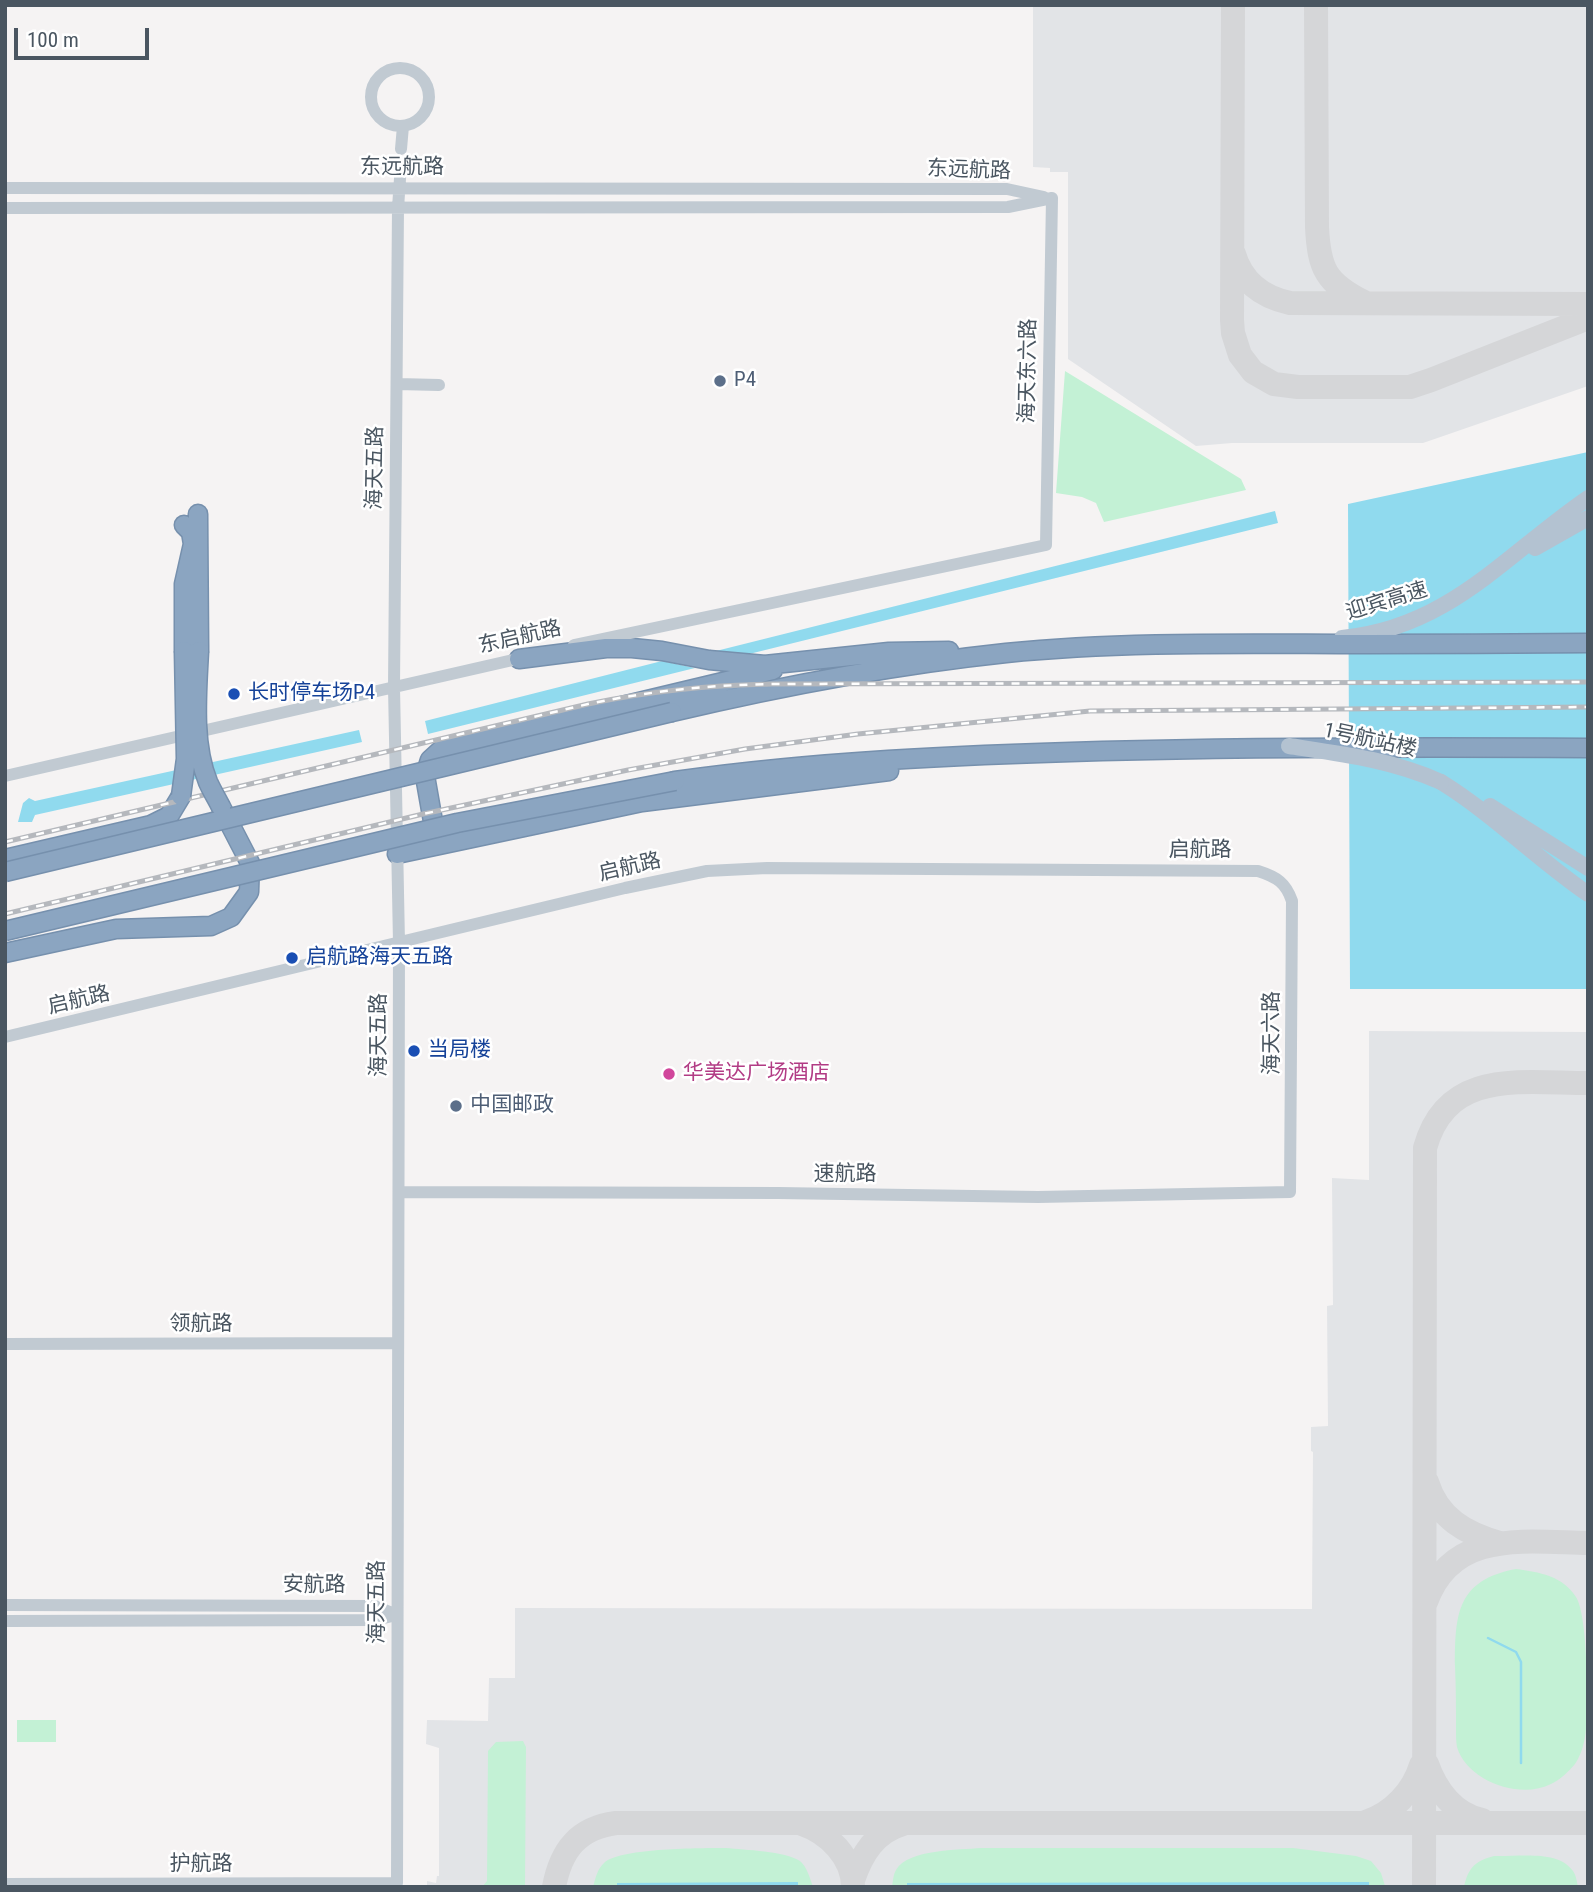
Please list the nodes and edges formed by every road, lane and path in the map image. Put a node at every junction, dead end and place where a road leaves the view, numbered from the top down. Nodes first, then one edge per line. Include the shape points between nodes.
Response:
1 (403, 126) junction
2 (401, 149) dead end
3 (401, 164) dead end
4 (400, 187) junction
5 (5, 188) edge
6 (1052, 198) junction
7 (5, 208) edge
8 (398, 208) junction
9 (397, 384) junction
10 (439, 385) dead end
11 (1588, 498) edge
12 (1588, 518) edge
13 (191, 520) dead end
14 (1046, 545) joint
15 (1489, 577) junction
16 (1290, 642) junction
17 (1588, 643) edge
18 (191, 651) junction
19 (1005, 653) junction
20 (519, 659) junction
21 (800, 663) junction
22 (394, 687) junction
23 (1289, 746) junction
24 (1588, 748) edge
25 (1035, 753) junction
26 (5, 776) edge
27 (1441, 782) junction
28 (464, 840) junction
29 (397, 854) junction
30 (5, 859) edge
31 (1588, 868) edge
32 (5, 872) edge
33 (1278, 878) joint
34 (1588, 894) edge
35 (5, 931) edge
36 (399, 943) junction
37 (5, 953) edge
38 (5, 1037) edge
39 (399, 1192) junction
40 (1290, 1192) joint
41 (398, 1343) junction
42 (5, 1345) edge
43 (5, 1605) edge
44 (397, 1615) junction
45 (5, 1621) edge
46 (397, 1883) joint
47 (5, 1884) edge

1 - 1 street via 422,116 429,95 419,75 400,68 381,75 371,95 380,118
1 - 2 street
3 - 4 street
4 - 5 street, 东远航路
4 - 6 street, 东远航路 via 1007,189
4 - 8 street, 海天五路
6 - 8 street, 东远航路 via 1008,207
6 - 14 street, 海天东六路
7 - 8 street, 东远航路
8 - 9 street, 海天五路
9 - 10 street
9 - 22 street, 海天五路
11 - 15 main road, 迎宾高速
12 - 15 main road, 迎宾高速
13 - 18 highway
14 - 20 street, 东启航路
15 - 16 main road, 迎宾高速 via 1444,606 1398,625 1355,636
16 - 17 highway
16 - 19 highway
18 - 30 highway, bridge via 187,760 181,796 169,816 152,825
18 - 37 highway, bridge via 208,781 250,863 249,892 231,917 211,926 116,929
19 - 21 highway via 889,652
19 - 32 highway, bridge via 738,696
20 - 21 highway via 632,648 735,663
20 - 22 street, 东启航路
21 - 28 highway via 442,749 430,760 425,776 434,827 445,838
22 - 26 street, 东启航路
22 - 29 street, 海天五路
23 - 24 highway, bridge
23 - 25 highway
23 - 27 main road, 1号航站楼, bridge via 1378,760
25 - 28 highway via 642,802
25 - 35 highway, bridge via 807,764 675,781 457,823
27 - 31 main road via 1496,810
27 - 34 main road
28 - 29 highway
29 - 36 street, 海天五路
33 - 36 street, 启航路 via 1258,871 707,871
33 - 40 street, 海天六路 via 1292,901
36 - 38 street, 启航路
36 - 39 street, 海天五路
39 - 40 street, 速航路 via 1051,1197
39 - 41 street, 海天五路
41 - 42 street, 领航路
41 - 44 street, 海天五路
43 - 44 street, 安航路 via 375,1606
44 - 45 street, 安航路 via 376,1620
44 - 46 street, 海天五路
46 - 47 street, 护航路

